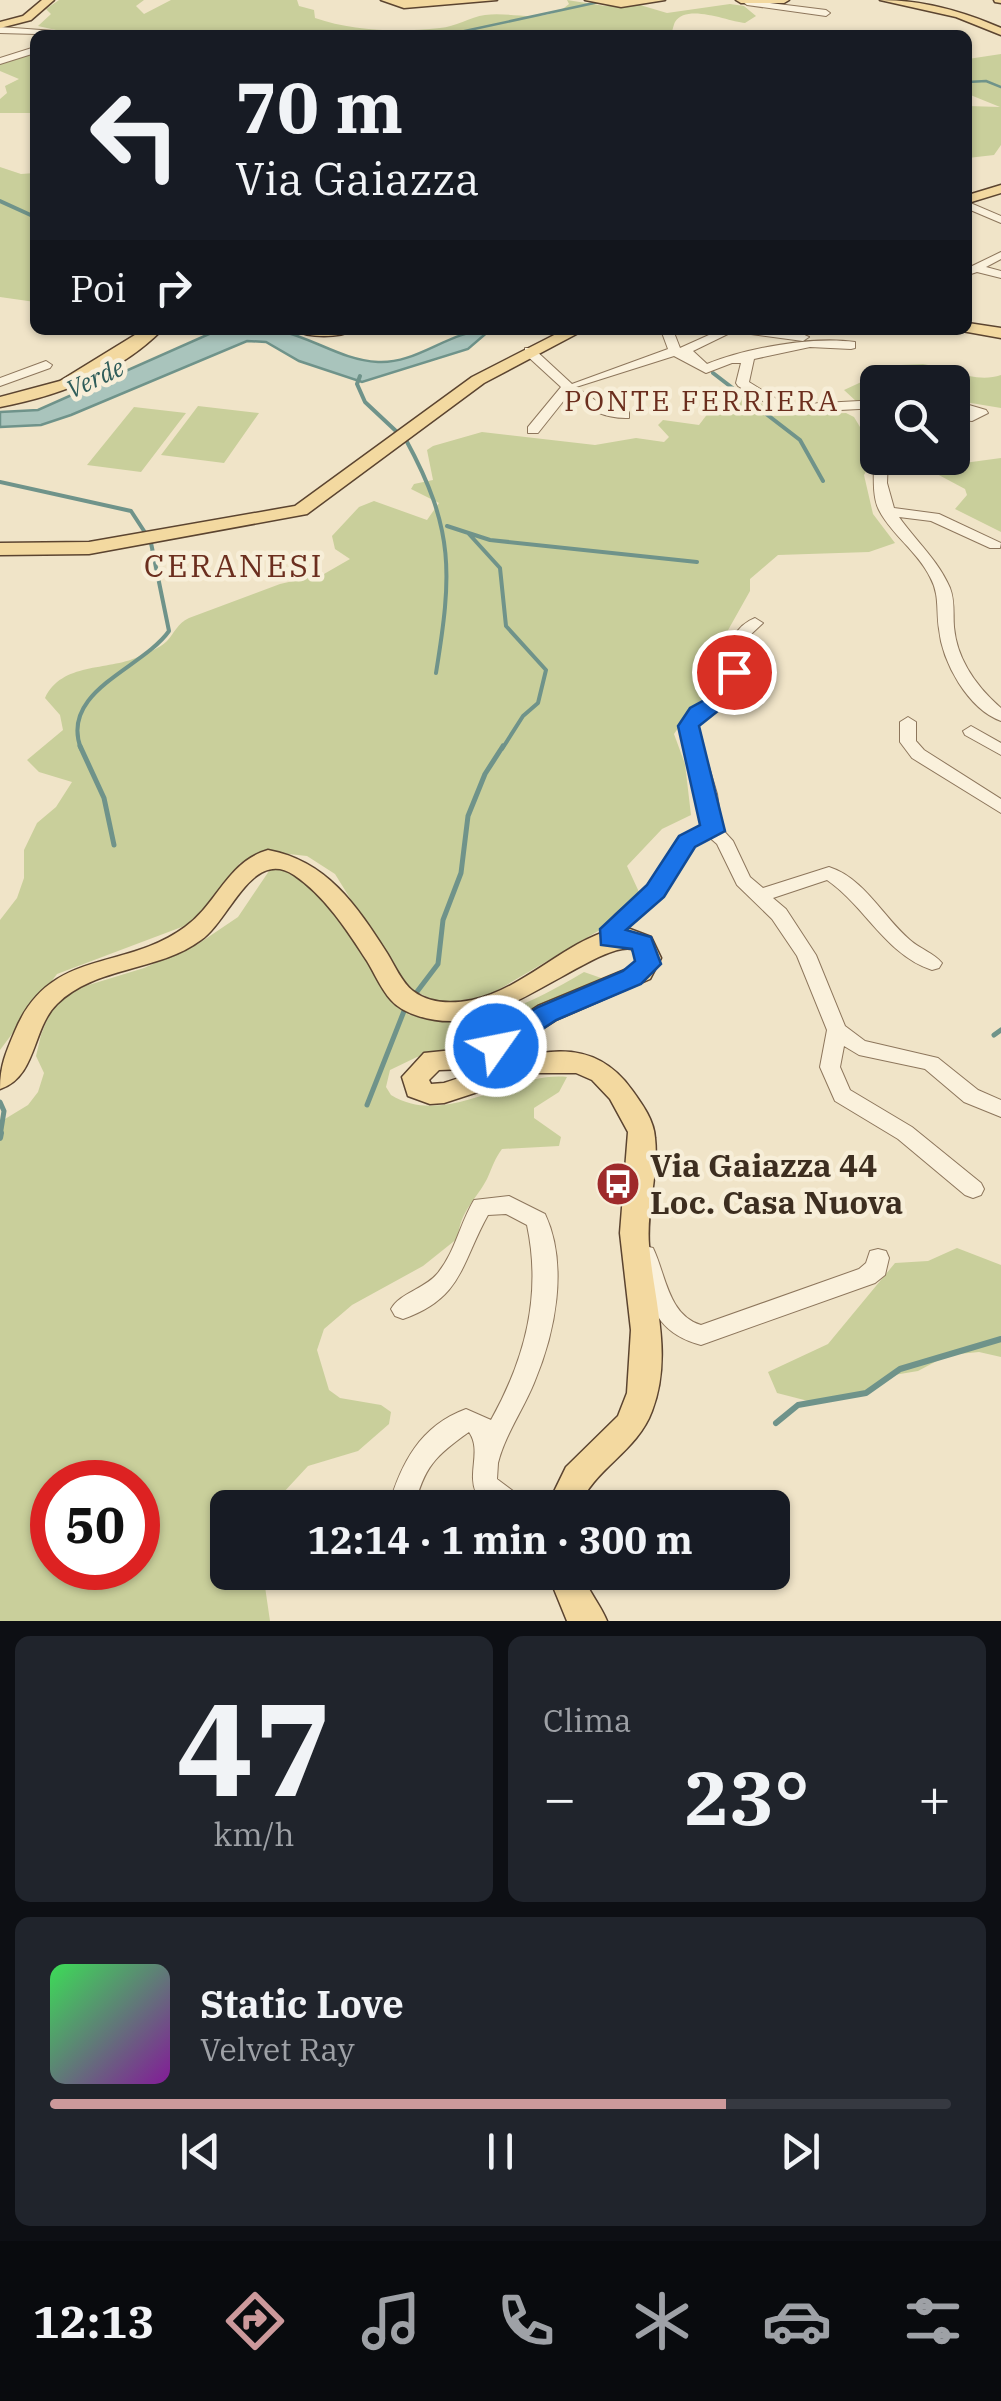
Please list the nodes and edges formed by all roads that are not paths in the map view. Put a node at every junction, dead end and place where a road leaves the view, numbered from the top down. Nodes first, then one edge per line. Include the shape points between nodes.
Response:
1 (49, 0) edge
2 (386, 0) edge
3 (492, 0) edge
4 (590, 0) edge
5 (660, 0) edge
6 (784, 0) edge
7 (885, 0) edge
8 (744, 1) edge
9 (902, 2) junction
10 (925, 8) dead end
11 (826, 13) dead end
12 (0, 27) edge
13 (30, 31) edge
14 (1001, 32) edge
15 (30, 52) edge
16 (0, 61) edge
17 (1001, 189) edge
18 (972, 199) edge
19 (972, 200) edge
20 (972, 201) edge
21 (1001, 207) edge
22 (1001, 220) edge
23 (1001, 255) edge
24 (972, 269) edge
25 (972, 269) edge
26 (1001, 274) edge
27 (972, 329) edge
28 (1001, 334) edge
29 (146, 335) edge
30 (565, 335) edge
31 (669, 335) edge
32 (719, 335) edge
33 (788, 335) edge
34 (803, 337) dead end
35 (851, 345) dead end
36 (529, 351) junction
37 (675, 351) junction
38 (741, 358) junction
39 (695, 363) junction
40 (46, 364) dead end
41 (0, 382) edge
42 (572, 386) junction
43 (0, 400) edge
44 (860, 405) edge
45 (624, 415) dead end
46 (533, 430) dead end
47 (883, 475) edge
48 (886, 511) junction
49 (995, 545) dead end
50 (0, 548) edge
51 (755, 623) dead end
52 (1001, 716) edge
53 (908, 722) dead end
54 (971, 731) dead end
55 (1001, 750) edge
56 (1001, 807) edge
57 (713, 831) junction
58 (760, 896) junction
59 (610, 939) junction
60 (932, 963) dead end
61 (837, 1030) junction
62 (0, 1079) edge
63 (1001, 1109) edge
64 (973, 1189) dead end
65 (635, 1244) junction
66 (878, 1258) dead end
67 (402, 1309) dead end
68 (488, 1447) junction
69 (405, 1490) edge
70 (492, 1490) edge
71 (570, 1490) edge
72 (571, 1590) edge
73 (590, 1621) edge

1 - 12 main road via 27,18
2 - 3 main road
4 - 5 main road
6 - 8 main road
7 - 9 main road
8 - 11 street
9 - 10 street
9 - 14 main road via 959,14
12 - 13 street
15 - 16 street
17 - 18 main road
19 - 21 street
20 - 22 street
23 - 24 street
25 - 26 street
27 - 28 main road
29 - 43 main road via 80,381
30 - 36 main road
31 - 37 street
32 - 39 street via 685,350
33 - 34 street
35 - 38 street via 805,343
36 - 42 street
36 - 50 main road via 478,380 301,510 89,548
37 - 39 street
37 - 42 street
38 - 39 street via 709,369
38 - 44 street via 750,362 742,383 783,409
40 - 41 street
42 - 45 street via 610,415
42 - 46 street
47 - 48 street
48 - 49 street via 934,517
48 - 52 street via 945,595 946,629 972,692
51 - 57 street via 740,636 726,690 688,726
53 - 56 street via 908,742 918,754
54 - 55 street
57 - 58 street via 742,881
57 - 59 street via 687,842 656,891 614,923
58 - 60 street via 829,873 918,958
58 - 61 street via 806,955
59 - 62 main road via 484,1007 458,1011 413,1004 401,996 337,899 293,863 262,860 245,871 220,912 175,945 91,970 48,997
59 - 65 main road via 642,944 649,958 645,969 547,1013 496,1046 465,1059 434,1060 414,1077 417,1089 430,1094 473,1086 539,1060 597,1070 640,1128
61 - 63 street via 859,1048 931,1063 971,1096
61 - 64 street via 830,1067 842,1095 905,1133
65 - 66 street via 666,1316 701,1335 868,1276
65 - 71 main road via 646,1331 637,1411
67 - 68 street via 437,1289 482,1206 509,1205 537,1220 547,1254 546,1306 534,1355
68 - 69 street via 486,1432 466,1420 412,1463
68 - 70 street via 483,1464
72 - 73 main road

